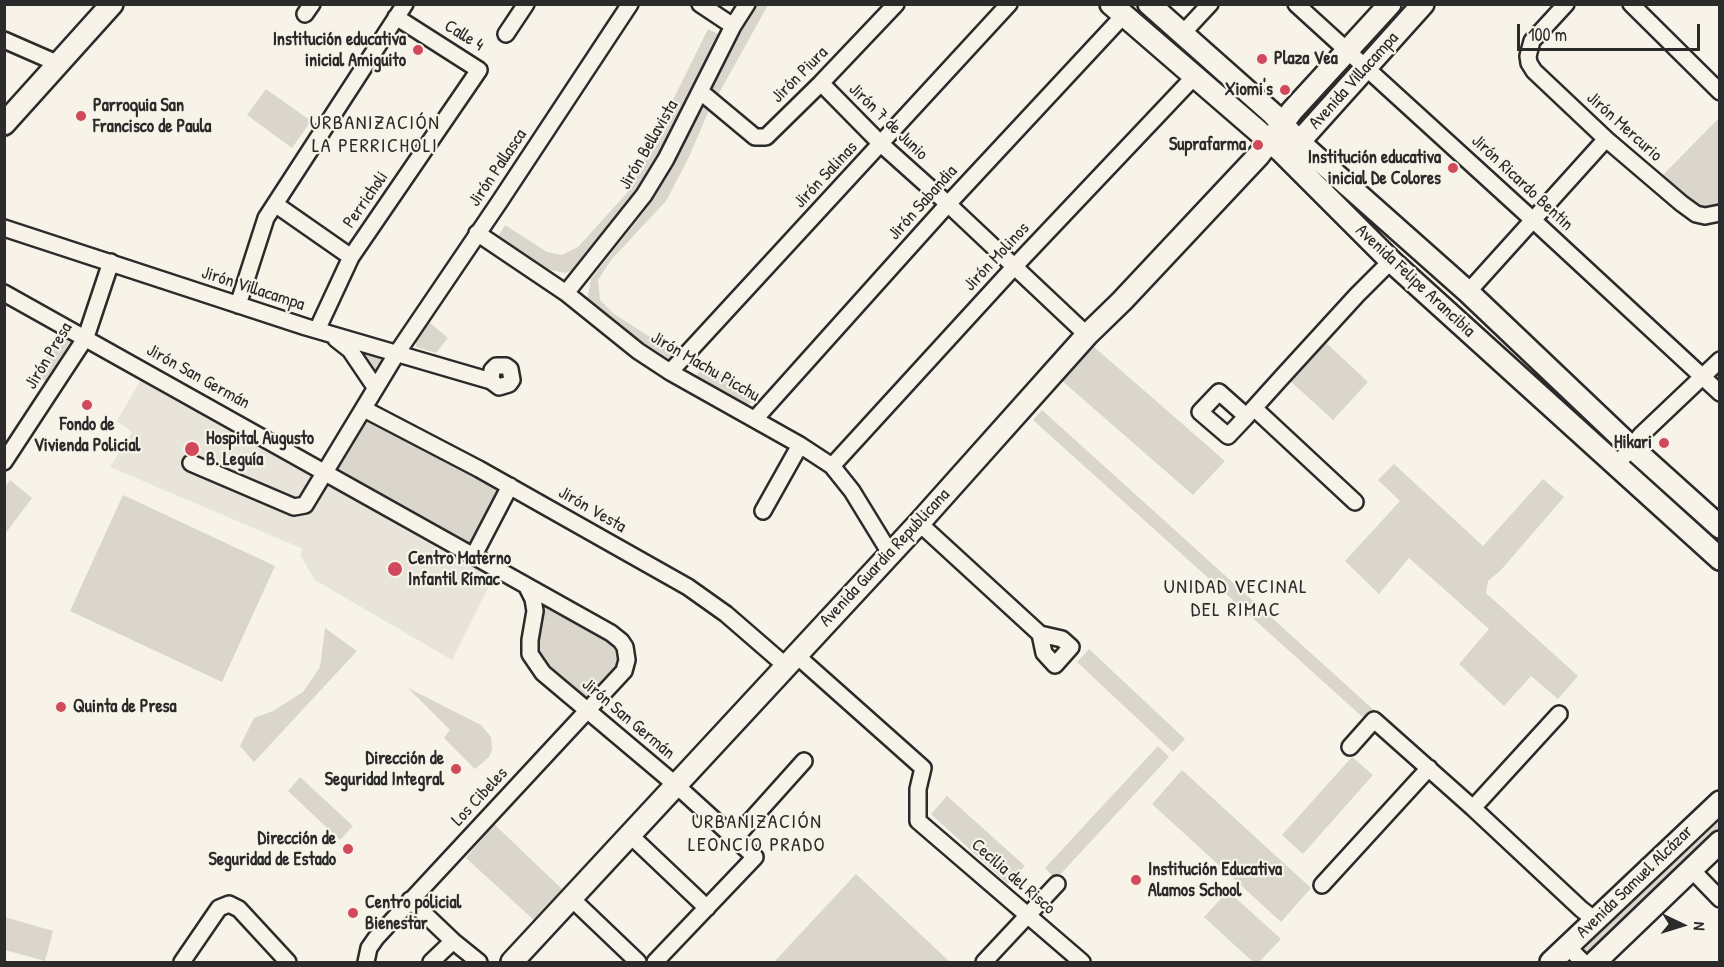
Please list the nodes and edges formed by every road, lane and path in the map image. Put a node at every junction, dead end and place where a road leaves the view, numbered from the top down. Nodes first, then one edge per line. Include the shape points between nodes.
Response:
1 (112, 4) edge
2 (526, 4) edge
3 (630, 4) edge
4 (700, 4) edge
5 (747, 4) edge
6 (896, 4) edge
7 (1009, 4) edge
8 (1149, 4) edge
9 (1210, 4) edge
10 (1296, 4) edge
11 (1390, 4) edge
12 (1423, 4) edge
13 (1566, 4) edge
14 (1630, 4) edge
15 (1117, 10) edge
16 (401, 11) edge
17 (734, 26) junction
18 (506, 34) dead end
19 (1182, 34) junction
20 (4, 40) edge
21 (1346, 52) junction
22 (59, 64) junction
23 (1366, 68) junction
24 (479, 70) joint
25 (1193, 78) junction
26 (821, 84) junction
27 (701, 92) junction
28 (1719, 92) edge
29 (1281, 123) junction
30 (4, 124) edge
31 (1606, 139) junction
32 (881, 144) junction
33 (1277, 147) junction
34 (275, 204) junction
35 (948, 204) junction
36 (1712, 214) edge
37 (1533, 220) junction
38 (4, 228) edge
39 (477, 233) junction
40 (351, 257) junction
41 (1391, 261) junction
42 (111, 262) junction
43 (1015, 266) junction
44 (4, 292) edge
45 (1468, 292) junction
46 (566, 293) junction
47 (238, 305) junction
48 (322, 332) junction
49 (1087, 335) junction
50 (86, 337) junction
51 (396, 353) junction
52 (1719, 360) edge
53 (670, 372) junction
54 (1702, 377) junction
55 (491, 381) dead end
56 (375, 387) junction
57 (1719, 393) edge
58 (364, 409) junction
59 (754, 419) junction
60 (800, 445) junction
61 (1630, 446) junction
62 (4, 462) edge
63 (191, 463) dead end
64 (1617, 465) junction
65 (832, 466) junction
66 (326, 472) junction
67 (510, 486) junction
68 (1355, 502) dead end
69 (763, 512) dead end
70 (919, 523) junction
71 (1719, 527) edge
72 (890, 553) junction
73 (474, 555) junction
74 (1719, 559) edge
75 (527, 587) junction
76 (1040, 634) dead end
77 (627, 660) joint
78 (791, 661) junction
79 (588, 710) junction
80 (1559, 714) dead end
81 (1350, 747) dead end
82 (804, 761) dead end
83 (1429, 768) junction
84 (676, 785) junction
85 (1719, 802) edge
86 (1473, 808) junction
87 (630, 835) junction
88 (735, 838) junction
89 (1719, 842) edge
90 (1691, 869) junction
91 (1057, 884) dead end
92 (1322, 885) dead end
93 (571, 898) junction
94 (1719, 899) edge
95 (410, 900) junction
96 (707, 908) junction
97 (1027, 915) junction
98 (1596, 920) junction
99 (453, 941) junction
100 (1568, 947) junction
101 (521, 959) edge
102 (282, 960) edge
103 (182, 963) edge
104 (366, 963) edge
105 (431, 963) edge
106 (479, 963) edge
107 (638, 963) edge
108 (655, 963) edge
109 (984, 963) edge
110 (1082, 963) edge
111 (1551, 963) edge
112 (1583, 963) edge
113 (1595, 963) edge

1 - 22 main road
2 - 18 street
3 - 39 street, Jirón Pallasca
4 - 17 street
5 - 17 street, Jirón Bellavista
6 - 26 street, Jirón Piura
7 - 32 street, Jirón Salinas
8 - 19 main road, Avenida Felipe Arancibia
9 - 19 street
10 - 21 street, Jirón Ricardo Bentin
11 - 21 main road, Avenida Villacampa
12 - 23 main road, Avenida Villacampa
13 - 31 street, Jirón Mercurio via 1532,40 1529,63
14 - 28 street
15 - 25 main road, Avenida Felipe Arancibia
15 - 35 street, Jirón Sabandia
16 - 24 street, Calle 4
16 - 34 street
17 - 27 street, Jirón Bellavista
19 - 29 main road, Avenida Felipe Arancibia
20 - 22 street
21 - 23 street, Jirón Ricardo Bentin
21 - 29 main road, Avenida Villacampa
22 - 30 main road
23 - 33 main road, Avenida Villacampa
23 - 37 street, Jirón Ricardo Bentin
24 - 40 street, Perricholi
25 - 33 main road, Avenida Felipe Arancibia
25 - 43 street, Jirón Molinos
26 - 27 street, Jirón Piura via 766,137 755,137
26 - 32 street, Jirón 7 de Junio
27 - 46 street, Jirón Bellavista via 644,195
29 - 33 main road, Avenida Felipe Arancibia
31 - 36 street, Jirón Mercurio via 1696,214
31 - 37 street
32 - 35 street, Jirón 7 de Junio
32 - 53 street, Jirón Salinas
33 - 41 main road, Avenida Felipe Arancibia
33 - 45 main road, Avenida Felipe Arancibia
33 - 49 main road, Avenida Guardia Republicana
34 - 40 street
34 - 47 street via 262,227
35 - 43 street, Jirón 7 de Junio
35 - 59 street, Jirón Sabandia
37 - 45 street
37 - 54 street, Jirón Ricardo Bentin
38 - 42 street, Jirón Villacampa
39 - 46 street, Jirón Machu Picchu
39 - 51 street, Jirón Pallasca
40 - 48 street, Perricholi
41 - 64 main road, Avenida Felipe Arancibia
41 - 68 street via 1250,412
42 - 47 street, Jirón Villacampa
42 - 50 street, Jirón Presa
43 - 49 street, Jirón 7 de Junio
43 - 65 street, Jirón Molinos
44 - 50 street, Jirón San Germán
45 - 61 main road, Avenida Felipe Arancibia
46 - 53 street, Jirón Machu Picchu
47 - 48 street, Jirón Villacampa
48 - 51 street, Jirón Villacampa
48 - 56 street via 350,350
49 - 70 main road, Avenida Guardia Republicana
50 - 62 street, Jirón Presa
50 - 66 street, Jirón San Germán
51 - 55 street, Jirón Villacampa
51 - 56 street, Jirón Pallasca
52 - 54 street
53 - 59 street, Jirón Machu Picchu
54 - 57 street, Jirón Ricardo Bentin
54 - 61 street
56 - 58 street, Jirón Pallasca
58 - 66 street, Jirón Pallasca
58 - 67 street, Jirón Vesta
59 - 60 street, Jirón Machu Picchu
60 - 65 street, Jirón Machu Picchu
60 - 69 street
61 - 64 street
61 - 71 main road, Avenida Felipe Arancibia
63 - 66 street, Jirón Pallasca via 298,507 305,505
64 - 74 main road, Avenida Felipe Arancibia
65 - 72 street, Jirón Machu Picchu
66 - 73 street, Jirón San Germán
67 - 73 street
67 - 78 street, Jirón Vesta via 688,587
70 - 72 main road, Avenida Guardia Republicana
70 - 76 street
72 - 78 main road, Avenida Guardia Republicana
73 - 75 street, Jirón San Germán
75 - 77 street, Jirón San Germán via 611,633 626,648
75 - 79 street, Jirón San Germán via 535,611 530,654 543,673
77 - 79 street, Los Cibeles via 624,671
78 - 84 main road, Avenida Guardia Republicana
78 - 97 street, Cecilia del Risco via 923,768 918,789 918,821
79 - 84 street, Jirón San Germán
79 - 95 street, Los Cibeles
80 - 86 street
81 - 83 street via 1374,720
82 - 88 street
83 - 86 street
83 - 92 street
84 - 87 main road, Avenida Guardia Republicana
84 - 88 street, Jirón San Germán
85 - 98 main road, Avenida Samuel Alcázar
86 - 98 street
87 - 93 main road, Avenida Guardia Republicana
87 - 96 street
88 - 96 street, Jirón San Germán via 755,857
89 - 90 main road, Avenida Samuel Alcázar
90 - 94 street
90 - 113 main road, Avenida Samuel Alcázar
91 - 97 street
93 - 101 main road, Avenida Guardia Republicana
93 - 107 street
95 - 99 street
95 - 104 street, Los Cibeles via 369,948
96 - 108 street
97 - 109 street
97 - 110 street, Cecilia del Risco
98 - 100 main road, Avenida Samuel Alcázar
99 - 105 street
99 - 106 street
100 - 111 main road, Avenida Samuel Alcázar
100 - 112 street
102 - 103 street via 239,909 228,904 219,908

